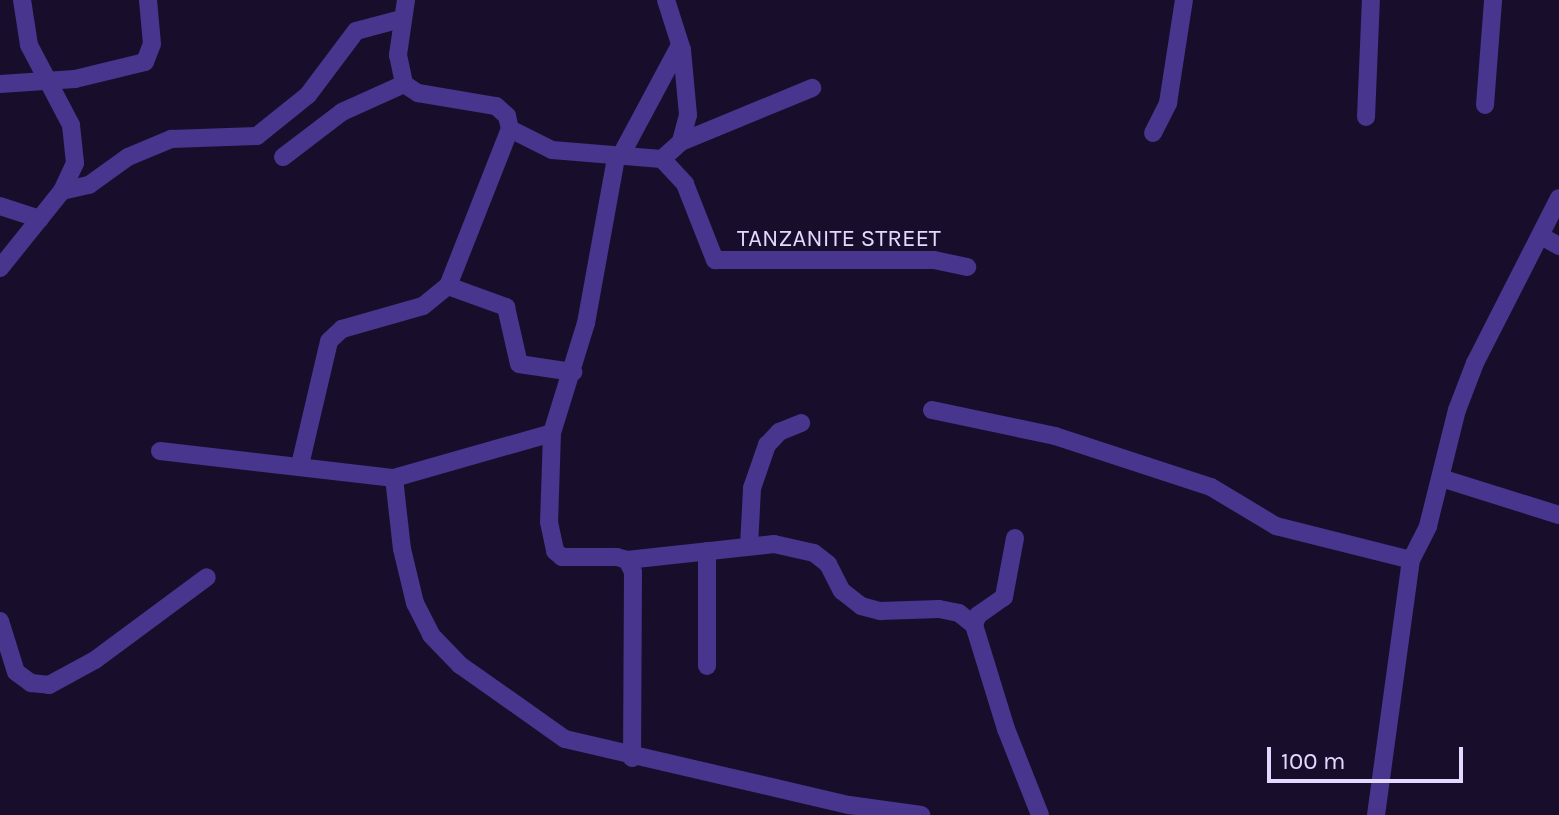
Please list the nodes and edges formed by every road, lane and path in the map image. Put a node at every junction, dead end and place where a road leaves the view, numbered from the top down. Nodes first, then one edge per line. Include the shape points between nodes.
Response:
1 (22, 0) edge
2 (148, 0) edge
3 (406, 0) edge
4 (666, 0) edge
5 (1184, 0) edge
6 (1371, 0) edge
7 (1493, 0) edge
8 (401, 19) junction
9 (680, 44) junction
10 (45, 80) junction
11 (0, 84) edge
12 (404, 84) junction
13 (812, 88) dead end
14 (1485, 105) dead end
15 (1366, 117) dead end
16 (510, 129) junction
17 (1153, 133) dead end
18 (681, 142) junction
19 (283, 157) dead end
20 (618, 158) junction
21 (662, 159) junction
22 (62, 191) junction
23 (1559, 198) edge
24 (0, 206) edge
25 (40, 219) junction
26 (1541, 236) junction
27 (1559, 246) edge
28 (967, 267) dead end
29 (0, 268) edge
30 (448, 286) junction
31 (573, 372) junction
32 (932, 410) dead end
33 (801, 423) dead end
34 (552, 433) junction
35 (160, 451) dead end
36 (300, 465) junction
37 (394, 478) junction
38 (1441, 478) junction
39 (1559, 515) edge
40 (1015, 538) dead end
41 (749, 546) junction
42 (707, 551) junction
43 (627, 560) junction
44 (1411, 560) junction
45 (207, 577) dead end
46 (0, 621) edge
47 (974, 625) junction
48 (707, 666) dead end
49 (632, 758) junction
50 (921, 815) edge
51 (1040, 815) edge
52 (1376, 815) edge

1 - 10 street via 29,45
2 - 10 street via 149,59 97,74
3 - 8 street
4 - 9 street
5 - 17 street via 1168,103
6 - 15 street
7 - 14 street
8 - 12 street via 398,55
8 - 22 street via 356,31 308,95 257,136 171,139 128,157 89,185
9 - 18 street via 688,115
9 - 20 street via 676,61
10 - 11 street
10 - 22 street via 76,143 75,163
12 - 16 street via 418,93 496,106 507,116
12 - 19 street via 342,112
13 - 18 street
16 - 20 street via 552,150
16 - 30 street
18 - 21 street
20 - 21 street
20 - 31 street
21 - 28 street, TANZANITE STREET via 681,176 710,253 725,264 934,260
22 - 25 street
23 - 26 street
24 - 25 street
25 - 29 street
26 - 27 street
26 - 38 street via 1475,363
30 - 31 street via 506,307 519,364
30 - 36 street via 423,306 342,329 329,341
31 - 34 street
32 - 44 street via 1055,436 1211,487 1276,526
33 - 41 street via 779,432 767,445 752,488
34 - 37 street
34 - 43 street via 549,522 555,551 562,557
35 - 36 street
36 - 37 street
37 - 49 street via 415,603 440,647 565,739
38 - 39 street
38 - 44 street via 1428,526
40 - 47 street via 1004,597 978,615
41 - 42 street
41 - 47 street via 774,544 814,553 828,564 842,591 861,606 880,611 939,609 959,613
42 - 43 street
42 - 48 street
43 - 49 street via 636,586
44 - 52 street
45 - 46 street via 95,660 49,685 31,683 16,672
47 - 51 street
49 - 50 street via 849,805

